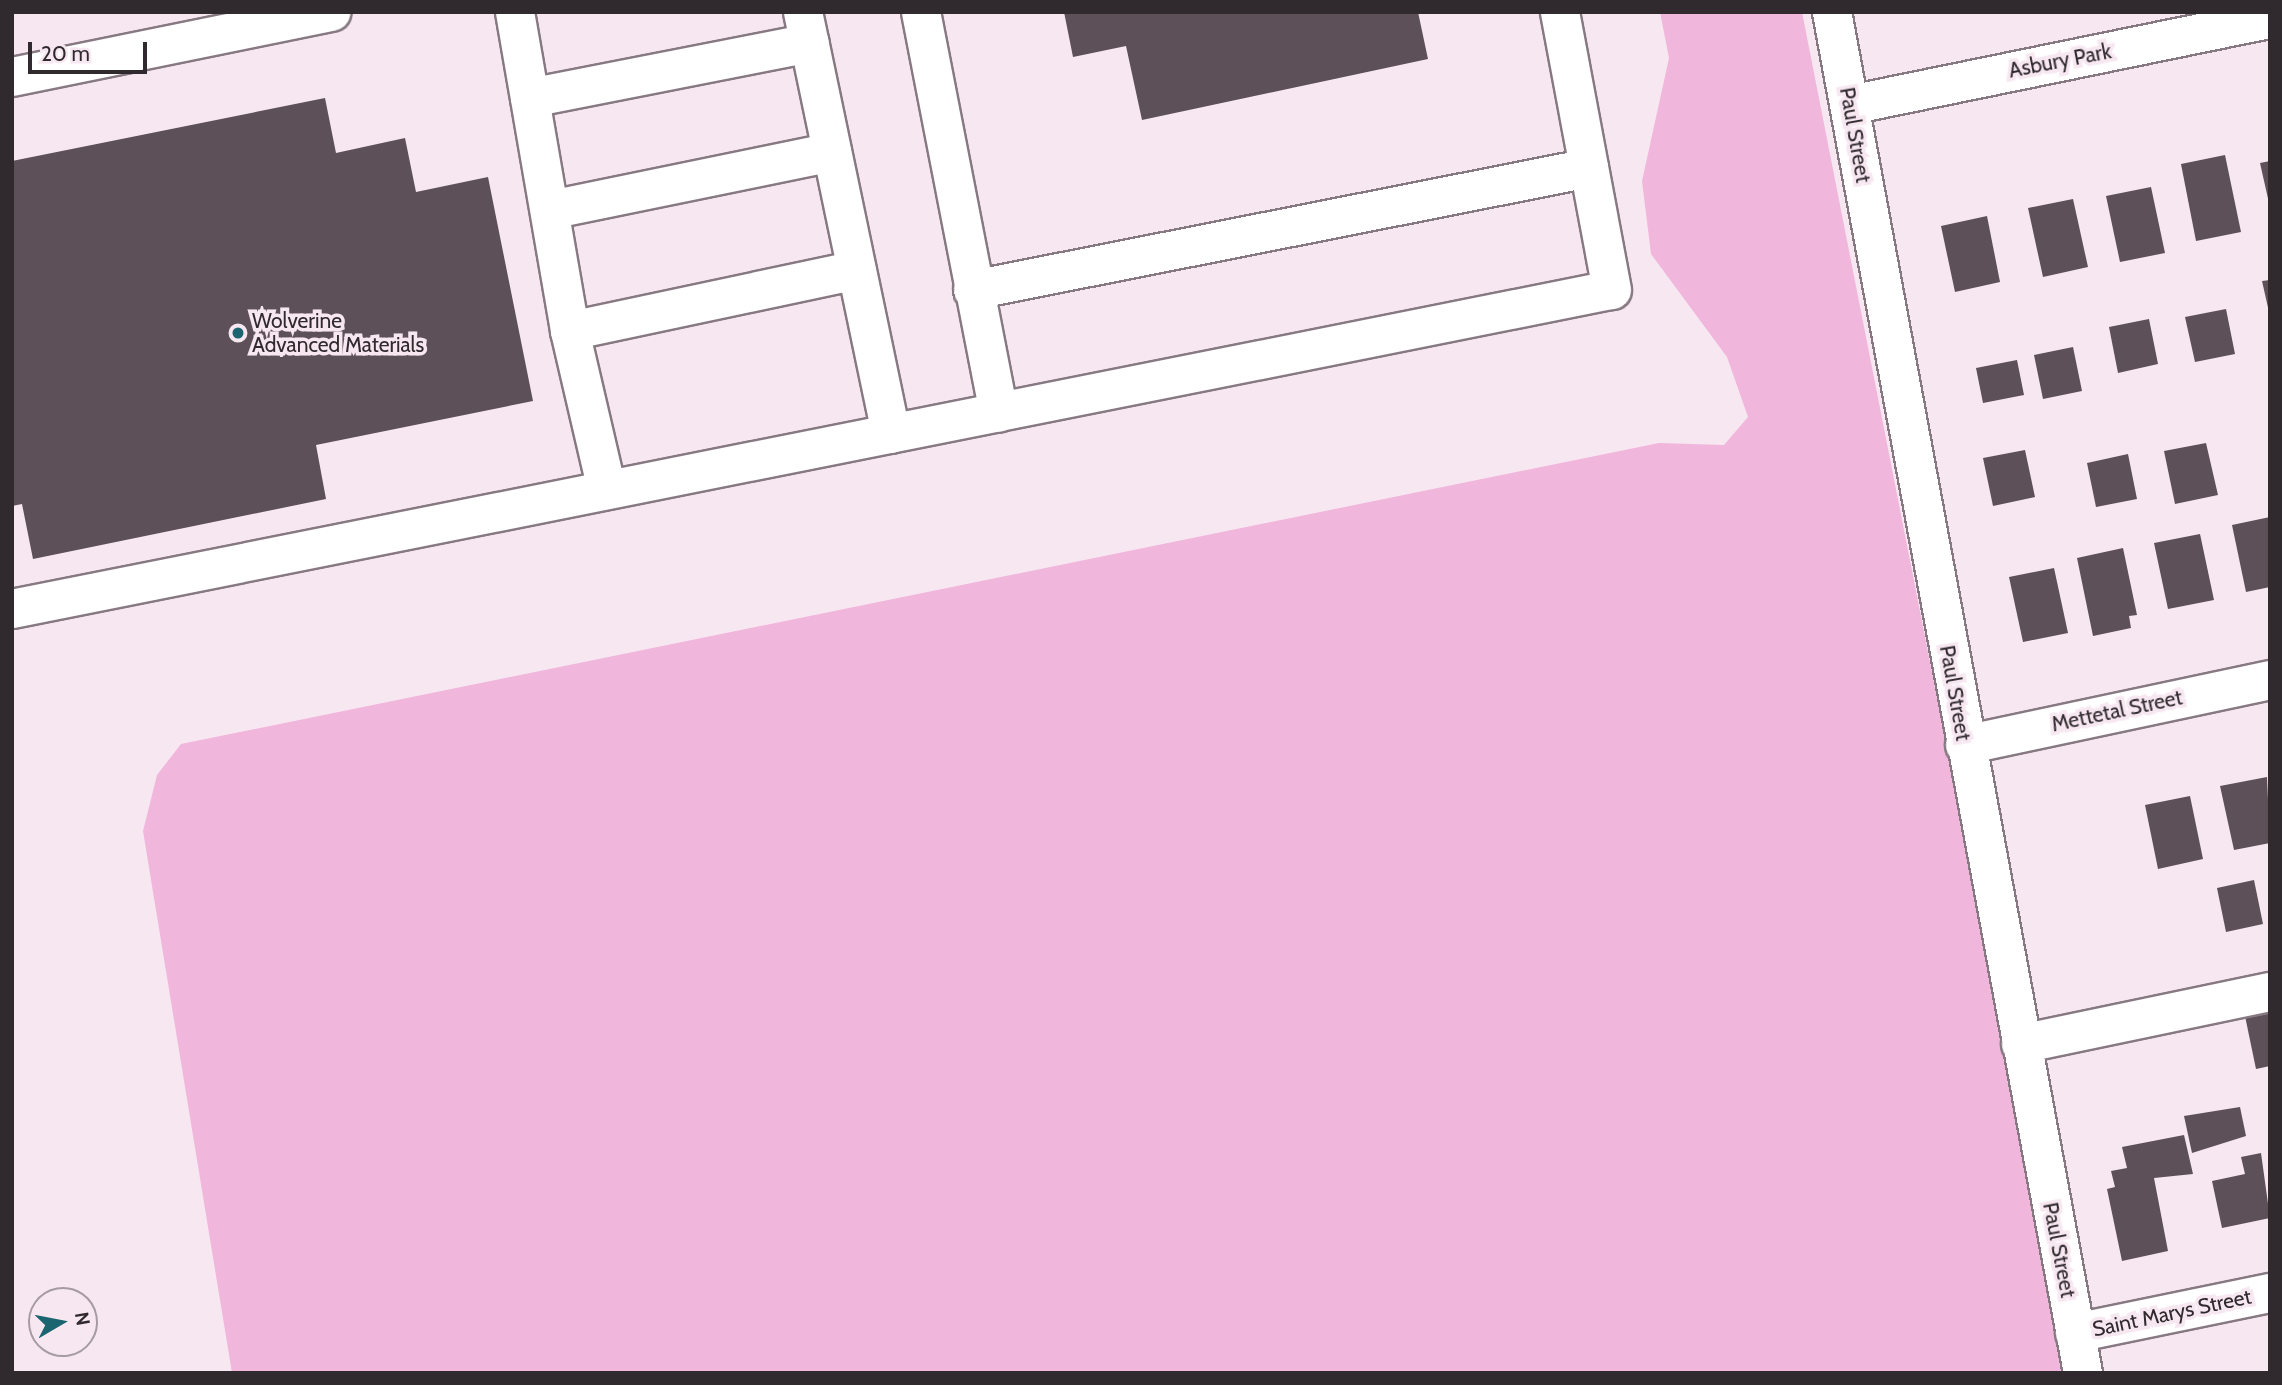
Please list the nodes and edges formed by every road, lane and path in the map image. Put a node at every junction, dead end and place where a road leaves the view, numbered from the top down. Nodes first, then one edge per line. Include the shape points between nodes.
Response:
1 (331, 12) edge
2 (515, 12) edge
3 (921, 12) edge
4 (1559, 12) edge
5 (1832, 12) edge
6 (2270, 19) edge
7 (806, 28) edge
8 (12, 76) edge
9 (530, 98) junction
10 (1850, 105) junction
11 (832, 152) junction
12 (1589, 167) junction
13 (550, 210) junction
14 (856, 270) junction
15 (973, 290) junction
16 (570, 331) junction
17 (999, 412) junction
18 (891, 434) junction
19 (607, 491) junction
20 (12, 609) edge
21 (2270, 680) edge
22 (1965, 745) junction
23 (2270, 992) edge
24 (2021, 1044) junction
25 (2270, 1293) edge
26 (2075, 1333) junction
27 (2083, 1373) edge

1 - 8 street
2 - 9 street
3 - 15 street
4 - 12 street
5 - 10 street, Paul Street
6 - 10 street, Asbury Park
7 - 9 street
7 - 11 street
9 - 13 street
10 - 22 street, Paul Street
11 - 13 street
11 - 14 street
12 - 15 street
12 - 17 street via 1612,290
13 - 16 street
14 - 16 street
14 - 18 street
15 - 17 street
16 - 19 street
17 - 18 street
18 - 19 street
19 - 20 street
21 - 22 street, Mettetal Street
22 - 24 street, Paul Street
23 - 24 street
24 - 26 street, Paul Street
25 - 26 street, Saint Marys Street
26 - 27 street, Paul Street

